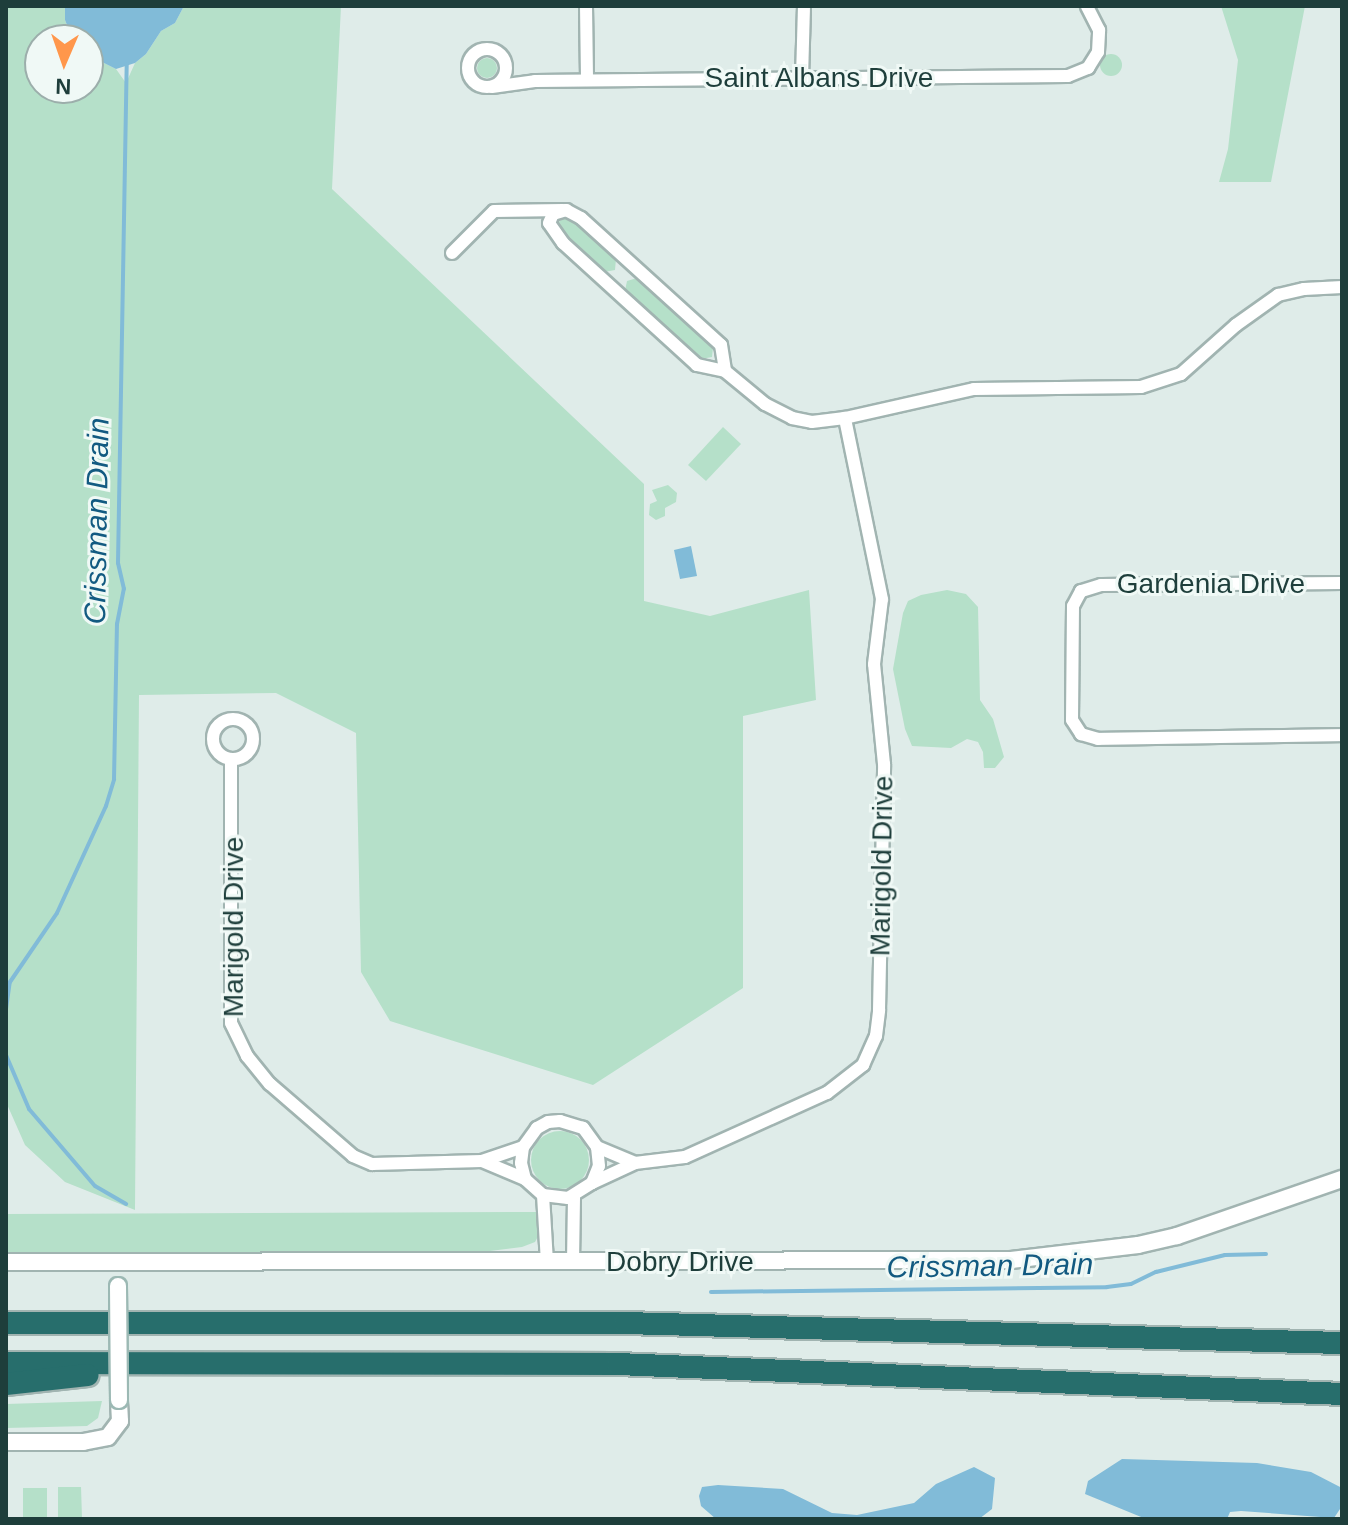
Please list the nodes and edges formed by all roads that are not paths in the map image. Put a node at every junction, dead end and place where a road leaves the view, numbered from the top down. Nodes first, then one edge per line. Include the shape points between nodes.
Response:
1 (586, 6) edge
2 (1087, 6) edge
3 (802, 7) edge
4 (505, 62) junction
5 (802, 78) junction
6 (587, 80) junction
7 (535, 81) junction
8 (492, 87) junction
9 (527, 209) junction
10 (566, 210) junction
11 (550, 227) junction
12 (452, 253) dead end
13 (1342, 287) edge
14 (725, 371) junction
15 (845, 418) junction
16 (1342, 583) edge
17 (1342, 735) edge
18 (231, 759) dead end
19 (523, 1147) junction
20 (597, 1147) junction
21 (482, 1161) junction
22 (635, 1163) junction
23 (525, 1179) junction
24 (1342, 1179) edge
25 (592, 1183) junction
26 (543, 1195) junction
27 (574, 1196) junction
28 (6, 1262) edge
29 (547, 1262) junction
30 (573, 1262) junction
31 (119, 1263) junction
32 (6, 1320) edge
33 (1342, 1343) edge
34 (213, 1362) junction
35 (6, 1363) edge
36 (6, 1384) edge
37 (1342, 1394) edge
38 (6, 1442) edge

1 - 6 street
2 - 5 street, Saint Albans Drive via 1100,35 1095,59 1084,71 1068,76
3 - 5 street
4 - 7 street
4 - 8 street via 503,80
4 - 8 street via 492,49 479,50 470,59 470,78
5 - 6 street, Saint Albans Drive
6 - 7 street, Saint Albans Drive
7 - 8 street, Saint Albans Drive
9 - 10 street
9 - 11 street
9 - 12 street via 491,213
10 - 11 street via 553,214
10 - 14 street via 721,345
11 - 14 street via 697,365
13 - 15 street via 1278,295 1181,374 1161,383 974,389
14 - 15 street via 765,404 792,418
15 - 22 street, Marigold Drive via 882,599 874,664 884,764 876,1036 863,1065 827,1093 685,1157
16 - 17 street, Gardenia Drive via 1101,585 1081,591 1073,606 1072,720 1081,734 1098,739
18 - 21 street, Marigold Drive via 231,1023 247,1056 270,1084 353,1156 372,1164
19 - 20 street, Marigold Drive via 537,1128 560,1121 583,1128
19 - 21 street, Marigold Drive
19 - 23 street
20 - 22 street, Marigold Drive
20 - 25 street via 599,1166
21 - 23 street, Marigold Drive
22 - 25 street, Marigold Drive
23 - 26 street, Marigold Drive
24 - 30 street, Dobry Drive via 1177,1236 1064,1255 927,1262
25 - 27 street, Marigold Drive
26 - 27 street
26 - 29 street
27 - 30 street
28 - 31 street, Dobry Drive
29 - 30 street, Dobry Drive
29 - 31 street, Dobry Drive
31 - 38 street, bridge via 120,1421 108,1437 83,1442
32 - 33 highway via 550,1322
34 - 35 highway
34 - 36 highway
34 - 37 highway via 618,1364

